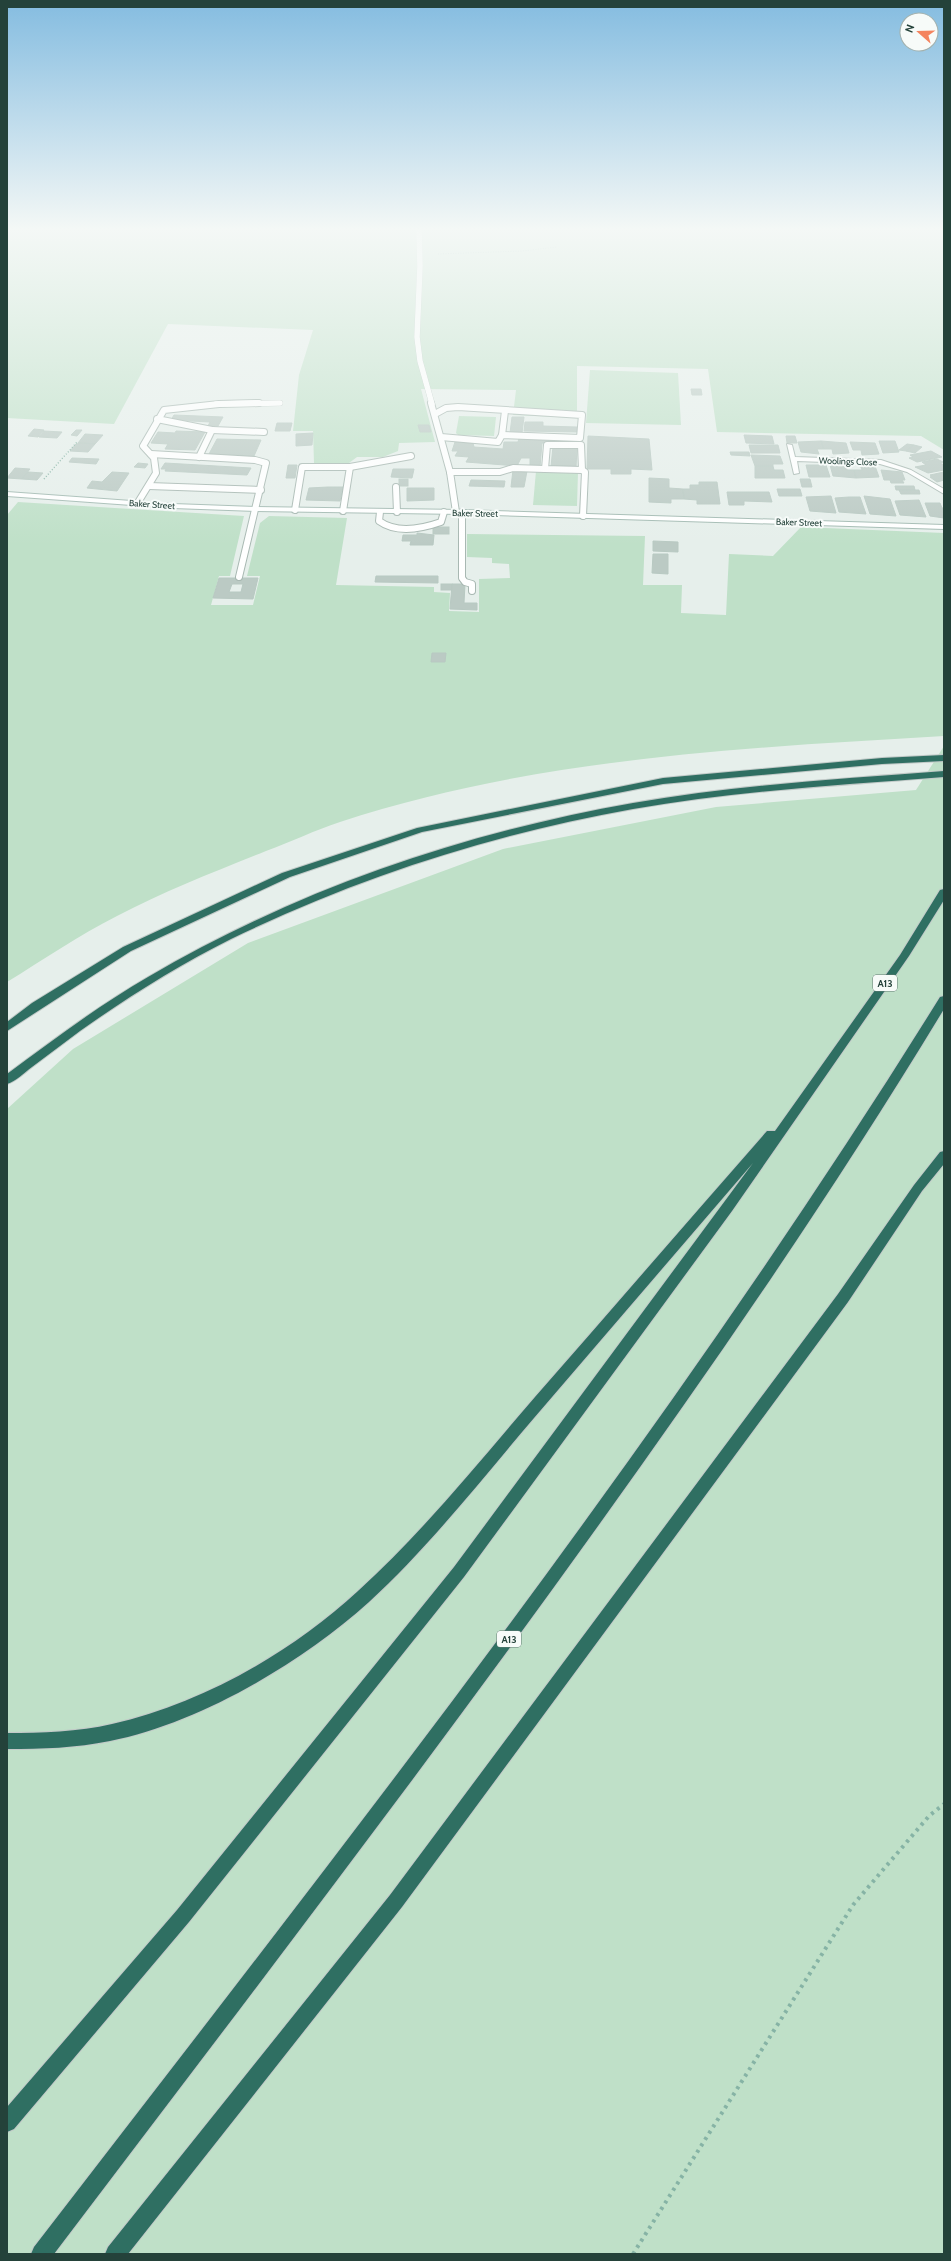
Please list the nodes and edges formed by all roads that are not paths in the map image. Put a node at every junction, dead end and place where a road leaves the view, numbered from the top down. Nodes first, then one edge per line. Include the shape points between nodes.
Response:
1 (417, 334) edge
2 (280, 403) dead end
3 (505, 411) junction
4 (434, 414) junction
5 (157, 418) junction
6 (212, 430) junction
7 (264, 432) dead end
8 (502, 436) junction
9 (441, 437) junction
10 (580, 438) junction
11 (788, 444) dead end
12 (581, 445) junction
13 (151, 454) junction
14 (411, 456) dead end
15 (199, 457) junction
16 (792, 459) junction
17 (350, 467) junction
18 (545, 469) junction
19 (582, 470) junction
20 (450, 472) junction
21 (796, 473) dead end
22 (149, 486) junction
23 (396, 487) dead end
24 (261, 490) junction
25 (944, 492) edge
26 (7, 494) edge
27 (137, 504) junction
28 (256, 510) junction
29 (295, 510) junction
30 (343, 511) junction
31 (380, 512) junction
32 (397, 512) junction
33 (444, 512) junction
34 (459, 512) junction
35 (583, 516) junction
36 (944, 527) edge
37 (239, 577) dead end
38 (472, 591) dead end
39 (944, 758) edge
40 (944, 774) edge
41 (944, 892) edge
42 (944, 1000) edge
43 (7, 1027) edge
44 (824, 1072) junction
45 (7, 1080) edge
46 (944, 1155) edge
47 (7, 1741) edge
48 (7, 2122) edge
49 (41, 2254) edge
50 (115, 2254) edge

1 - 4 lane via 420,361
2 - 5 lane via 219,404 180,408 164,410
3 - 4 lane via 458,407 446,408
3 - 8 lane
3 - 10 lane via 582,415
4 - 9 lane
5 - 6 lane
5 - 13 lane via 143,446
6 - 7 lane
6 - 15 lane
8 - 9 lane via 498,442 471,442
8 - 10 lane
9 - 20 lane
10 - 12 lane via 584,439 584,444
11 - 16 main road
12 - 18 lane via 547,445
12 - 19 lane
13 - 15 lane
13 - 22 lane via 156,472
14 - 17 lane
15 - 24 lane via 265,462
16 - 21 main road
16 - 25 main road, Woolings Close via 881,462 909,471
17 - 29 lane via 302,467
17 - 30 lane
18 - 19 lane
18 - 20 lane via 513,468 500,472
19 - 35 lane
20 - 34 lane
22 - 24 lane
22 - 27 lane
23 - 32 lane
24 - 28 lane
26 - 27 main road, Baker Street
27 - 28 main road, Baker Street
28 - 29 main road, Baker Street
28 - 37 lane
29 - 30 main road, Baker Street
30 - 31 main road, Baker Street
31 - 32 main road, Baker Street
31 - 33 lane via 379,521 385,527 395,528 428,528 441,522
32 - 33 main road, Baker Street
33 - 34 main road, Baker Street
34 - 35 main road, Baker Street
34 - 38 lane via 462,578 463,581 472,584
35 - 36 main road, Baker Street
39 - 43 highway via 882,761 663,781 420,830 286,875 127,949
40 - 45 highway via 756,790 633,806 506,833 395,866 308,899 213,943 96,1013
41 - 44 highway, A13 via 904,956
42 - 49 highway, A13 via 855,1143 722,1341 532,1607 402,1782
44 - 47 highway via 426,1533 363,1597 291,1654 228,1689 162,1719 102,1734 50,1741
44 - 48 highway, A13 via 728,1208 459,1572 183,1916
46 - 50 highway via 918,1188 834,1310 396,1901

